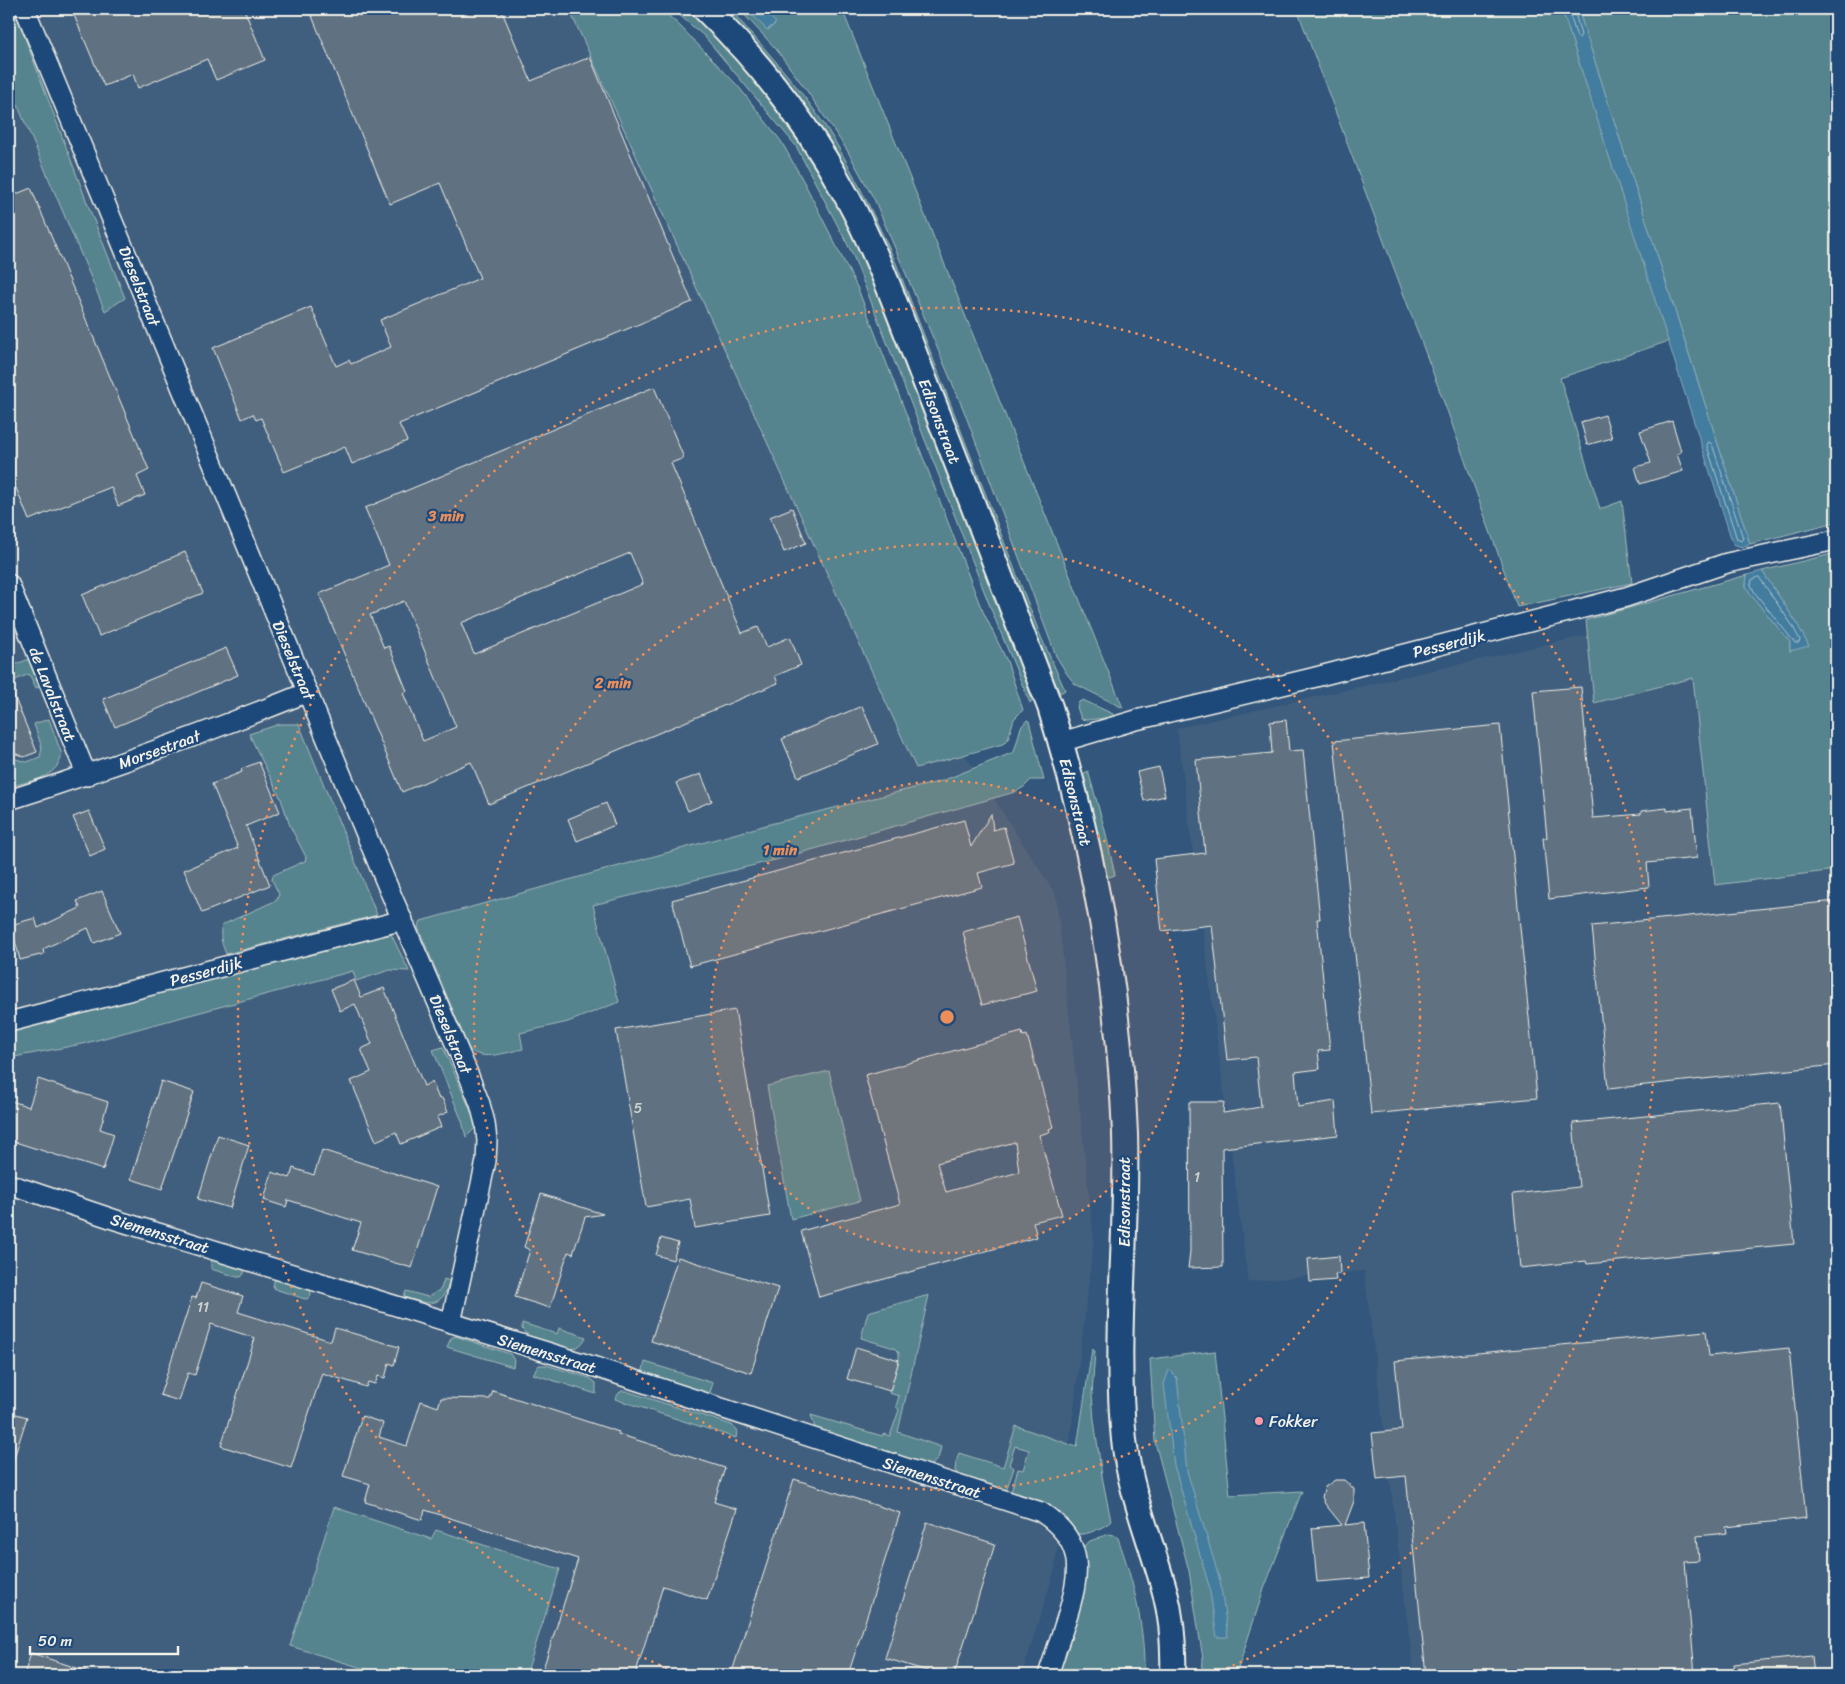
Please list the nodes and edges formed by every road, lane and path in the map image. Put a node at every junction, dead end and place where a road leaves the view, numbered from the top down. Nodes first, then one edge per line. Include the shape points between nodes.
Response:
1 (25, 9) edge
2 (705, 9) edge
3 (1836, 540) edge
4 (9, 584) edge
5 (308, 692) junction
6 (1061, 742) junction
7 (87, 776) junction
8 (9, 800) edge
9 (403, 920) junction
10 (9, 1022) edge
11 (9, 1184) edge
12 (451, 1323) junction
13 (1048, 1675) edge
14 (1173, 1675) edge

1 - 5 street, Dieselstraat
2 - 6 main road, Edisonstraat via 769,78 814,141 848,197 878,262 946,434
3 - 6 street, Pesserdijk via 1727,563 1626,597 1322,676 1136,720
4 - 7 street, de Lavalstraat
5 - 7 street, Morsestraat
5 - 9 street, Dieselstraat
6 - 14 main road, Edisonstraat via 1090,865 1113,990 1120,1058 1126,1214 1120,1379 1124,1440 1130,1481 1165,1594 1172,1635
7 - 8 street, Morsestraat
9 - 10 street, Pesserdijk
9 - 12 street, Dieselstraat via 464,1063 485,1123 485,1168
11 - 12 street, Siemensstraat
12 - 13 street, Siemensstraat via 1031,1508 1050,1518 1071,1544 1078,1570

